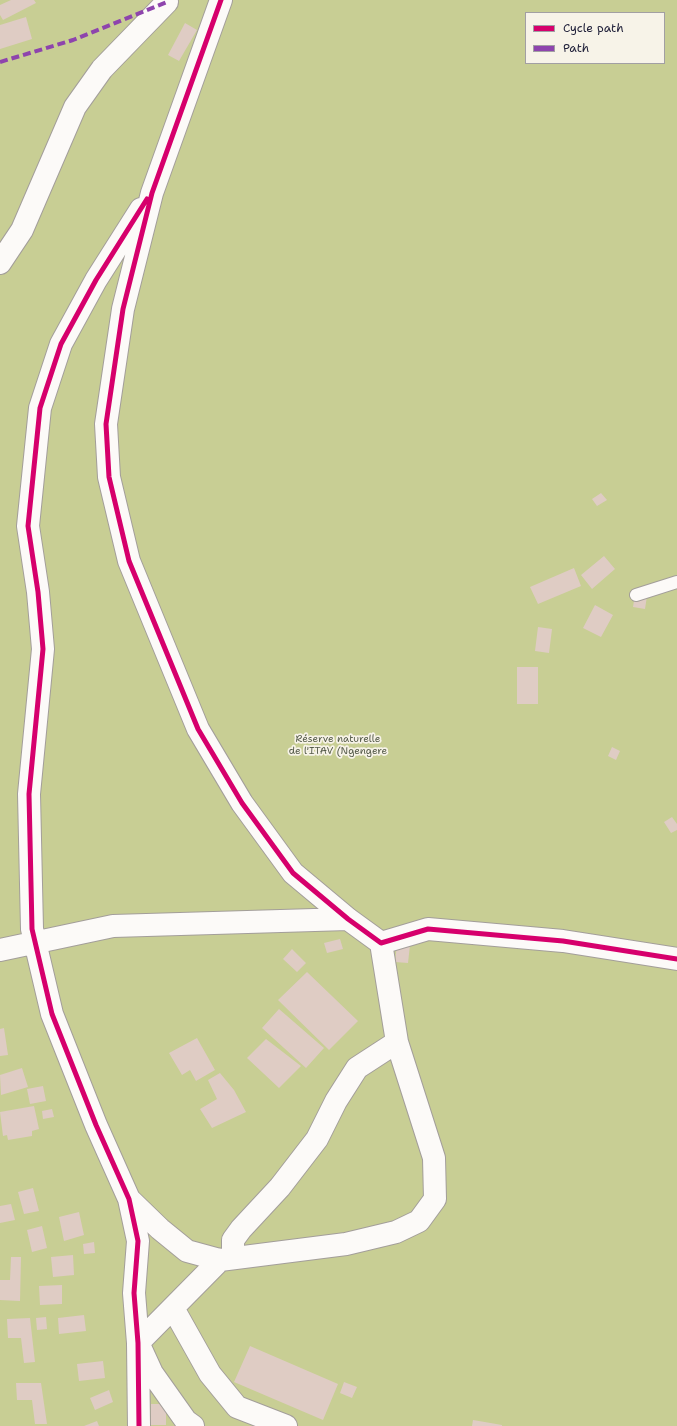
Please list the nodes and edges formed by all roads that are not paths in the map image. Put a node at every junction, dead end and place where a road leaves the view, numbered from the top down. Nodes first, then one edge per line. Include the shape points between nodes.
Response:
1 (221, 0) edge
2 (167, 2) dead end
3 (152, 192) junction
4 (0, 263) edge
5 (677, 582) edge
6 (636, 595) dead end
7 (348, 919) junction
8 (36, 943) junction
9 (381, 943) junction
10 (0, 950) edge
11 (677, 959) edge
12 (397, 1042) junction
13 (129, 1199) junction
14 (227, 1259) junction
15 (172, 1308) junction
16 (138, 1343) junction
17 (139, 1426) edge
18 (193, 1426) edge
19 (286, 1426) edge

1 - 3 street
2 - 4 street via 102,69 75,107 22,230
3 - 7 street via 123,309 106,424 109,477 129,562 198,729 242,803 293,873
3 - 8 street via 96,280 61,344 40,408 28,526 43,649 30,794 32,929
5 - 6 lane
7 - 8 street via 113,926
7 - 9 street
8 - 10 street
8 - 13 street via 52,1014 96,1125
9 - 11 street via 428,929 563,941
9 - 12 street
12 - 14 street via 357,1068 336,1101 318,1138 280,1187 241,1229 233,1240
12 - 14 street via 434,1158 436,1199 419,1222 396,1232 346,1244
13 - 14 street via 187,1251
13 - 16 street via 138,1241 134,1294
14 - 15 street
15 - 16 street
15 - 19 street via 210,1374 237,1406
16 - 17 street
16 - 18 street via 152,1373 186,1421

